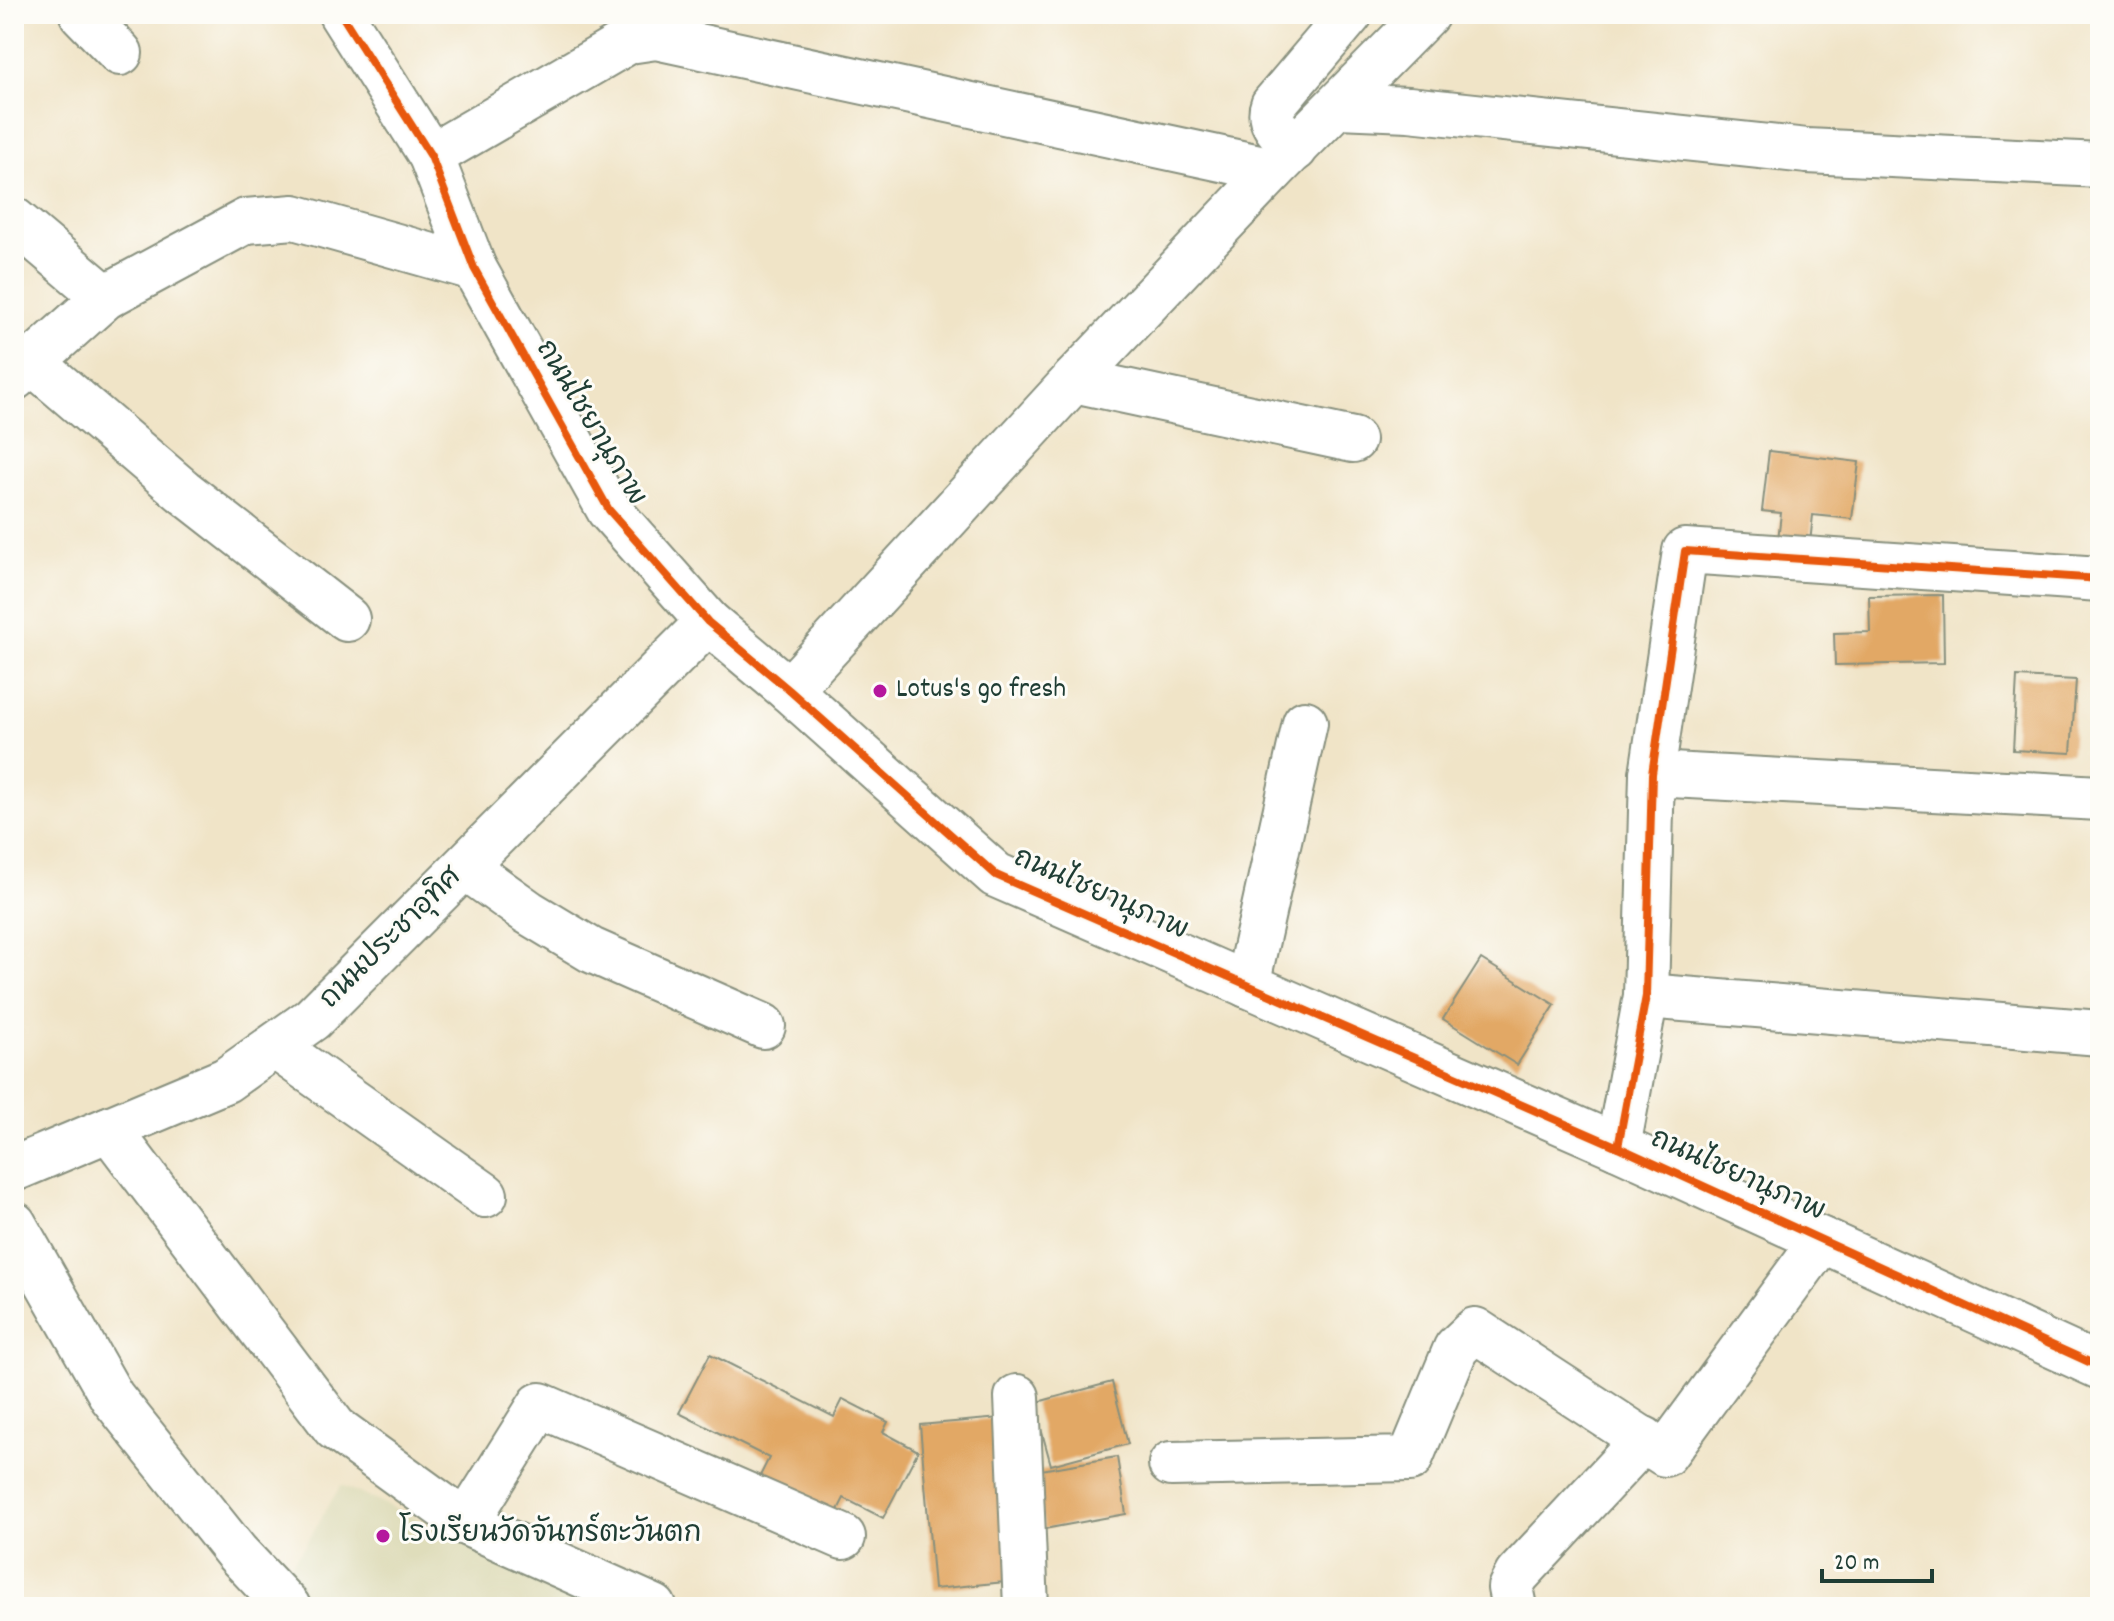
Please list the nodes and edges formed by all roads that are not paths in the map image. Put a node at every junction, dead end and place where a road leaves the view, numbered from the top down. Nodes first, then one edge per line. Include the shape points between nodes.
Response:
1 (82, 14) edge
2 (341, 14) edge
3 (1350, 14) edge
4 (1427, 14) edge
5 (120, 53) dead end
6 (1339, 106) junction
7 (431, 156) junction
8 (1284, 160) junction
9 (2100, 165) edge
10 (14, 220) edge
11 (474, 268) junction
12 (105, 297) junction
13 (23, 370) edge
14 (1074, 380) junction
15 (1353, 440) dead end
16 (2100, 579) edge
17 (347, 619) dead end
18 (708, 622) junction
19 (789, 690) junction
20 (1305, 723) dead end
21 (1652, 774) junction
22 (2100, 798) edge
23 (465, 867) junction
24 (1247, 985) junction
25 (1646, 996) junction
26 (763, 1026) dead end
27 (2100, 1033) edge
28 (276, 1047) junction
29 (109, 1129) junction
30 (1618, 1147) junction
31 (16, 1163) edge
32 (485, 1195) dead end
33 (14, 1224) edge
34 (1822, 1240) junction
35 (2100, 1367) edge
36 (1017, 1397) dead end
37 (1644, 1439) junction
38 (1171, 1464) dead end
39 (466, 1523) junction
40 (843, 1537) dead end
41 (282, 1605) edge
42 (654, 1607) edge
43 (1026, 1607) edge
44 (1514, 1607) edge

1 - 5 street
2 - 7 street, ถนนไชยานุภาพ
3 - 8 street via 1273,105 1271,120
4 - 6 street
6 - 8 street
6 - 9 street via 1807,151
7 - 8 street via 629,41 656,37
7 - 11 street, ถนนไชยานุภาพ
8 - 14 street
10 - 12 street
11 - 12 street via 294,217 246,221
11 - 18 street, ถนนไชยานุภาพ via 609,510
12 - 13 street
13 - 17 street
14 - 15 street
14 - 19 street
16 - 21 street via 1685,551
18 - 19 street, ถนนไชยานุภาพ
18 - 23 street, ถนนประชาอุทิศ
19 - 24 street, ถนนไชยานุภาพ via 996,875
20 - 24 street
21 - 22 street
21 - 25 street
23 - 26 street via 591,950
23 - 28 street, ถนนประชาอุทิศ via 312,1019
24 - 30 street, ถนนไชยานุภาพ
25 - 27 street
25 - 30 street
28 - 29 street, ถนนประชาอุทิศ via 226,1080
28 - 32 street
29 - 31 street, ถนนประชาอุทิศ
29 - 39 street via 335,1428
30 - 34 street, ถนนไชยานุภาพ
33 - 41 street via 112,1397
34 - 35 street, ถนนไชยานุภาพ
34 - 37 street via 1665,1454
36 - 43 street
37 - 38 street via 1475,1330 1456,1348 1410,1459
37 - 44 street via 1517,1575 1510,1588
39 - 40 street via 540,1405
39 - 42 street

